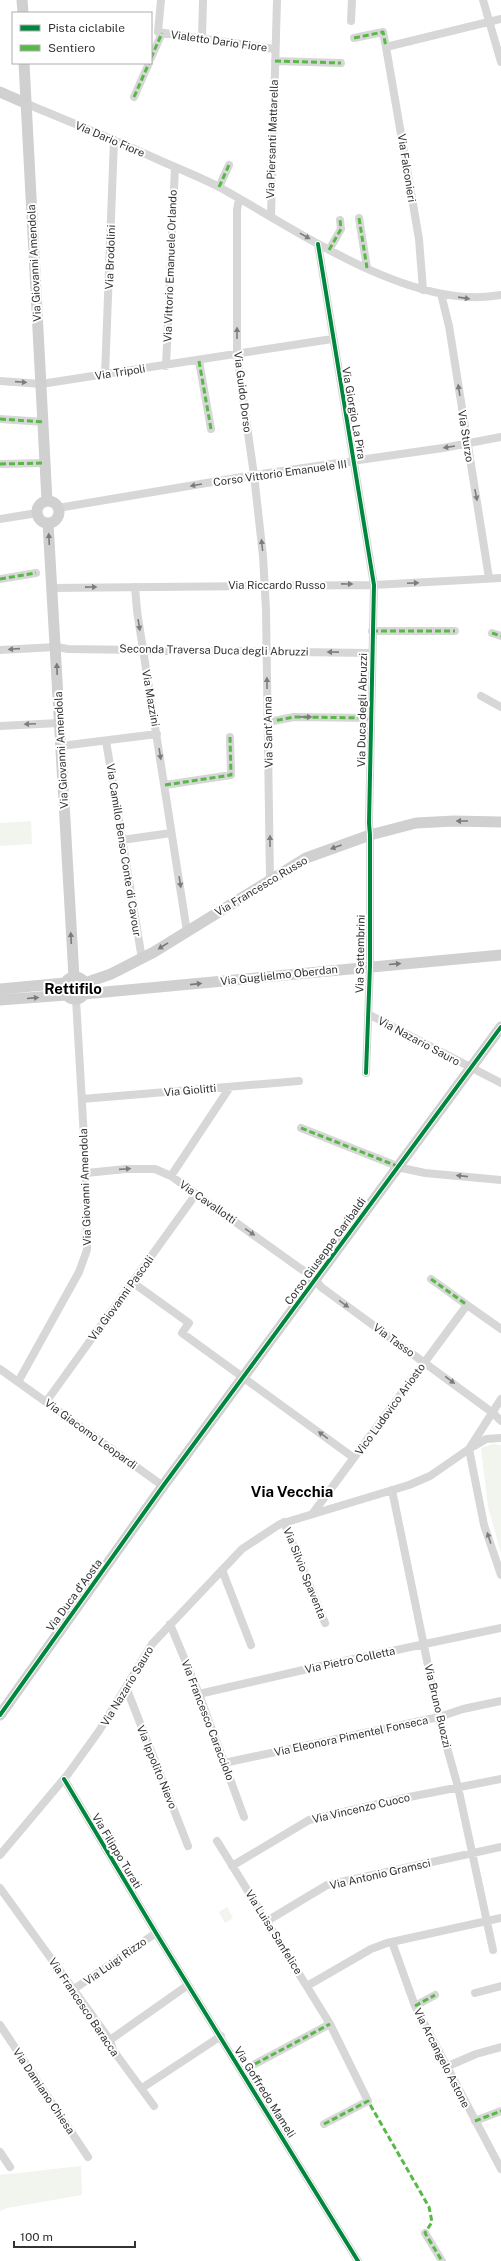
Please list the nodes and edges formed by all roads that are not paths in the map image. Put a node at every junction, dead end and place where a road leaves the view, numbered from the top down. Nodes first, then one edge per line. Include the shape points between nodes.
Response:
1 (22, 0) edge
2 (161, 0) edge
3 (204, 0) edge
4 (277, 0) edge
5 (352, 0) edge
6 (483, 0) edge
7 (23, 12) edge
8 (501, 19) edge
9 (351, 21) dead end
10 (489, 22) junction
11 (160, 32) junction
12 (202, 38) junction
13 (354, 38) dead end
14 (386, 47) junction
15 (275, 48) junction
16 (152, 55) edge
17 (275, 61) junction
18 (341, 62) dead end
19 (501, 62) edge
20 (24, 64) edge
21 (149, 64) edge
22 (0, 92) edge
23 (134, 96) dead end
24 (25, 103) junction
25 (114, 140) junction
26 (230, 165) dead end
27 (175, 167) junction
28 (219, 187) junction
29 (239, 199) junction
30 (271, 217) junction
31 (359, 218) dead end
32 (340, 220) dead end
33 (318, 244) junction
34 (329, 250) junction
35 (367, 268) junction
36 (423, 290) junction
37 (441, 294) junction
38 (501, 295) edge
39 (332, 339) junction
40 (237, 353) junction
41 (199, 361) junction
42 (166, 366) junction
43 (105, 375) junction
44 (0, 381) edge
45 (41, 384) junction
46 (0, 419) edge
47 (44, 422) junction
48 (211, 429) dead end
49 (501, 437) edge
50 (467, 443) junction
51 (353, 462) junction
52 (45, 463) junction
53 (0, 464) edge
54 (254, 476) junction
55 (47, 501) junction
56 (58, 508) junction
57 (37, 513) junction
58 (0, 519) edge
59 (48, 523) junction
60 (36, 573) dead end
61 (489, 578) junction
62 (501, 578) edge
63 (0, 579) edge
64 (265, 584) junction
65 (374, 585) junction
66 (135, 587) junction
67 (52, 588) junction
68 (454, 630) dead end
69 (372, 631) junction
70 (492, 633) dead end
71 (501, 636) edge
72 (56, 647) junction
73 (143, 649) junction
74 (0, 650) edge
75 (267, 651) junction
76 (372, 653) junction
77 (481, 696) dead end
78 (501, 707) edge
79 (371, 718) junction
80 (268, 722) junction
81 (59, 723) junction
82 (0, 726) edge
83 (157, 734) junction
84 (230, 737) dead end
85 (106, 741) junction
86 (61, 746) junction
87 (165, 785) junction
88 (501, 822) edge
89 (171, 833) junction
90 (370, 835) junction
91 (122, 840) junction
92 (270, 880) junction
93 (187, 932) junction
94 (501, 955) edge
95 (142, 959) junction
96 (370, 966) junction
97 (111, 974) junction
98 (70, 980) junction
99 (0, 989) edge
100 (118, 991) junction
101 (78, 993) junction
102 (0, 1000) edge
103 (368, 1014) junction
104 (501, 1026) edge
105 (471, 1068) junction
106 (366, 1073) dead end
107 (299, 1081) dead end
108 (501, 1083) edge
109 (230, 1087) junction
110 (82, 1099) junction
111 (301, 1128) dead end
112 (397, 1167) junction
113 (86, 1173) junction
114 (171, 1176) junction
115 (501, 1180) edge
116 (196, 1194) junction
117 (315, 1279) junction
118 (431, 1279) dead end
119 (132, 1282) junction
120 (467, 1305) junction
121 (501, 1329) edge
122 (424, 1362) junction
123 (0, 1369) edge
124 (244, 1377) junction
125 (18, 1382) junction
126 (46, 1402) junction
127 (500, 1402) edge
128 (494, 1413) junction
129 (501, 1421) edge
130 (501, 1438) edge
131 (469, 1449) junction
132 (354, 1458) junction
133 (163, 1486) junction
134 (392, 1490) junction
135 (313, 1513) junction
136 (284, 1522) junction
137 (222, 1570) junction
138 (501, 1575) edge
139 (325, 1623) dead end
140 (170, 1624) junction
141 (501, 1628) edge
142 (251, 1645) dead end
143 (424, 1645) junction
144 (126, 1687) junction
145 (199, 1694) junction
146 (501, 1701) edge
147 (0, 1716) edge
148 (439, 1717) junction
149 (224, 1763) junction
150 (64, 1779) junction
151 (501, 1779) edge
152 (458, 1788) junction
153 (244, 1817) dead end
154 (217, 1841) dead end
155 (188, 1846) dead end
156 (501, 1848) edge
157 (472, 1854) junction
158 (0, 1855) edge
159 (232, 1866) junction
160 (0, 1888) edge
161 (501, 1918) edge
162 (267, 1921) junction
163 (487, 1921) junction
164 (156, 1933) junction
165 (392, 1942) junction
166 (493, 1950) dead end
167 (188, 1985) junction
168 (307, 1986) junction
169 (501, 1986) edge
170 (74, 1989) junction
171 (475, 1993) dead end
172 (435, 1996) dead end
173 (415, 2006) junction
174 (330, 2024) junction
175 (0, 2025) edge
176 (220, 2036) junction
177 (110, 2040) junction
178 (501, 2047) edge
179 (255, 2064) dead end
180 (446, 2067) junction
181 (142, 2088) junction
182 (154, 2106) dead end
183 (501, 2111) edge
184 (475, 2121) junction
185 (324, 2124) dead end
186 (0, 2152) edge
187 (88, 2156) dead end
188 (10, 2167) dead end
189 (501, 2170) edge
190 (425, 2234) dead end
191 (358, 2261) edge
192 (442, 2261) edge

1 - 7 street
2 - 11 street
3 - 12 street
4 - 15 street, Via Piersanti Mattarella
5 - 9 street
6 - 10 street
8 - 10 street
10 - 14 street
10 - 19 street
11 - 12 street, Vialetto Dario Fiore
11 - 16 street, Vialetto Dario Fiore
12 - 15 street, Vialetto Dario Fiore
13 - 14 street, Via Falconieri via 383,32
14 - 36 street, Via Falconieri via 417,232
15 - 17 street, Via Piersanti Mattarella
17 - 18 street
17 - 30 street, Via Piersanti Mattarella
20 - 24 street, Via Giovanni Amendola
21 - 23 street
22 - 24 street, Via Dario Fiore
24 - 25 street, Via Dario Fiore
24 - 45 street, Via Giovanni Amendola
25 - 27 street, Via Dario Fiore
25 - 43 street, Via Brodolini
26 - 28 street
27 - 28 street, Via Dario Fiore
27 - 42 street, Via Vittorio Emanuele Orlando
28 - 29 street, Via Dario Fiore
29 - 30 street, Via Dario Fiore
40 -> 29 street, Via Guido Dorso
30 -> 33 street, Via Dario Fiore
31 - 35 street
32 - 34 street via 341,229
33 - 34 street, Via Dario Fiore
33 - 39 street, Via Giorgio La Pira
34 - 35 street, Via Dario Fiore
35 - 36 street, Via Dario Fiore
36 - 37 street, Via Dario Fiore
37 -> 38 street, Via Dario Fiore via 474,299
50 -> 37 street, Via Sturzo via 449,326
39 - 40 street, Via Tripoli
39 - 51 street, Via Giorgio La Pira
40 - 41 street, Via Tripoli
40 - 54 street, Via Guido Dorso
41 - 42 street, Via Tripoli
41 - 48 street
42 - 43 street, Via Tripoli
43 - 45 street, Via Tripoli
44 -> 45 street, Via Tripoli
45 - 47 street, Via Giovanni Amendola
46 - 47 street
47 - 52 street, Via Giovanni Amendola
49 - 50 street, Corso Vittorio Emanuele III
50 -> 51 street, Corso Vittorio Emanuele III
50 -> 61 street, Via Sturzo
51 - 54 street, Corso Vittorio Emanuele III
51 - 65 street, Via Giorgio La Pira
52 - 53 street
52 - 55 street, Via Giovanni Amendola
54 -> 56 street, Corso Vittorio Emanuele III
64 -> 54 street, Via Guido Dorso
55 - 56 street via 54,503
55 - 57 street via 41,504
56 - 59 street via 57,518
57 - 58 street
57 - 59 street via 42,522
67 -> 59 street, Via Giovanni Amendola
60 - 63 street
61 - 62 street, Via Riccardo Russo
65 -> 61 street, Via Riccardo Russo
64 -> 65 street, Via Riccardo Russo
64 - 66 street, Via Riccardo Russo
64 - 75 street, Via Sant'Anna
65 - 69 street, Via Duca degli Abruzzi
67 -> 66 street, Via Riccardo Russo
66 -> 73 street, Via Mazzini
67 - 72 street, Via Giovanni Amendola
68 - 69 street
69 - 76 street, Via Duca degli Abruzzi
70 - 71 street
72 - 73 street, Seconda Traversa Duca degli Abruzzi
72 -> 74 street, Seconda Traversa Duca degli Abruzzi
81 -> 72 street, Via Giovanni Amendola
73 - 75 street, Seconda Traversa Duca degli Abruzzi
73 - 83 street, Via Mazzini
76 -> 75 street, Seconda Traversa Duca degli Abruzzi
80 -> 75 street, Via Sant'Anna
76 - 79 street, Via Duca degli Abruzzi
77 - 78 street
80 -> 79 street, Via Duca degli Abruzzi via 294,717
79 - 90 street, Via Duca degli Abruzzi
92 -> 80 street, Via Sant'Anna
81 -> 82 street
81 - 86 street, Via Giovanni Amendola
83 - 85 street
83 -> 87 street, Via Mazzini
84 - 87 street via 231,775
85 - 86 street
85 - 91 street, Via Camillo Benso Conte di Cavour
98 -> 86 street, Via Giovanni Amendola
87 - 89 street, Via Mazzini
88 -> 90 street, Via Francesco Russo via 416,823
89 - 91 street
89 -> 93 street, Via Mazzini
90 -> 92 street, Via Francesco Russo via 306,858
90 - 96 street, Via Settembrini
91 - 95 street, Via Camillo Benso Conte di Cavour
92 - 93 street, Via Francesco Russo
93 -> 95 street, Via Francesco Russo
96 -> 94 street, Via Guglielmo Oberdan
95 - 97 street, Via Francesco Russo
100 -> 96 street, Via Guglielmo Oberdan
96 - 103 street, Via Settembrini
97 - 100 street
97 - 101 street, Via Francesco Russo
98 - 99 street
98 - 101 street, Via Giovanni Amendola via 64,988
98 - 101 street via 80,978
100 - 101 street, Via Guglielmo Oberdan
102 -> 101 street
101 - 110 street, Via Giovanni Amendola
103 - 105 street, Via Nazario Sauro
103 - 106 street, Via Settembrini
104 - 105 street, Corso Giuseppe Garibaldi
105 - 108 street, Via Nazario Sauro
105 - 112 street, Corso Giuseppe Garibaldi
107 - 109 street, Via Giolitti
109 - 110 street, Via Giolitti
109 - 114 street
110 - 113 street, Via Giovanni Amendola
111 - 112 street
115 -> 112 street via 425,1173
112 - 117 street, Corso Giuseppe Garibaldi
113 -> 114 street, Via Cavallotti via 155,1169
113 - 125 street, Via Giovanni Amendola via 87,1250 79,1272
114 - 116 street, Via Cavallotti
116 -> 117 street, Via Cavallotti
116 - 119 street, Via Giovanni Pascoli
117 -> 122 street, Via Tasso via 321,1287
117 - 124 street, Corso Giuseppe Garibaldi
118 - 120 street
119 - 124 street via 189,1323 182,1333
119 - 126 street, Via Giovanni Pascoli
120 - 121 street
120 - 122 street, Vico Ludovico Ariosto
122 -> 128 street, Via Tasso
122 - 132 street, Vico Ludovico Ariosto
123 - 125 street, Via Giacomo Leopardi
132 -> 124 street
124 - 133 street, Corso Giuseppe Garibaldi
125 - 126 street, Via Giacomo Leopardi
126 - 133 street, Via Giacomo Leopardi
127 - 128 street
128 - 129 street, Via Tasso
128 - 131 street
130 - 131 street, Via Nazario Sauro via 486,1439
131 - 134 street, Via Nazario Sauro via 430,1476 409,1486
138 -> 131 street via 484,1525
132 - 135 street, Vico Ludovico Ariosto
133 - 147 street, Via Duca d'Aosta
134 - 135 street, Via Nazario Sauro
134 - 143 street, Via Bruno Buozzi
135 - 136 street, Via Nazario Sauro
136 - 137 street, Via Nazario Sauro via 242,1548
136 - 139 street, Via Silvio Spaventa
137 - 140 street, Via Nazario Sauro
137 - 142 street
140 - 144 street, Via Nazario Sauro via 152,1644
140 - 145 street, Via Francesco Caracciolo
141 - 143 street, Via Pietro Colletta
143 - 145 street, Via Pietro Colletta
143 - 148 street, Via Bruno Buozzi
144 - 150 street, Via Nazario Sauro via 100,1731
144 - 155 street, Via Ippolito Nievo
145 - 149 street, Via Francesco Caracciolo
146 - 148 street, Via Eleonora Pimentel Fonseca
148 - 149 street, Via Eleonora Pimentel Fonseca
148 - 152 street, Via Bruno Buozzi
149 - 153 street, Via Francesco Caracciolo
150 - 158 street, Via Nazario Sauro
150 - 164 street, Via Filippo Turati
151 - 152 street, Via Vincenzo Cuoco
152 - 157 street, Via Bruno Buozzi
152 - 159 street, Via Vincenzo Cuoco via 309,1820
154 - 159 street, Via Luisa Sanfelice
156 - 157 street, Via Antonio Gramsci
157 - 162 street, Via Antonio Gramsci via 327,1885
157 - 163 street, Via Bruno Buozzi
159 - 162 street, Via Luisa Sanfelice
160 - 170 street, Via Francesco Baracca
161 - 163 street
162 - 168 street, Via Luisa Sanfelice
163 - 165 street
163 - 166 street, Via Bruno Buozzi
164 - 167 street, Via Goffredo Mameli
164 - 170 street, Via Luigi Rizzo
165 - 168 street via 371,1949
165 - 173 street, Via Arcangelo Astone
167 - 176 street, Via Goffredo Mameli
167 - 177 street
168 - 174 street, Via Luisa Sanfelice
169 - 171 street
170 - 177 street, Via Francesco Baracca
172 - 173 street
173 - 180 street, Via Arcangelo Astone
174 - 179 street
174 - 185 street, Via Luisa Sanfelice via 368,2101
175 - 187 street, Via Damiano Chiesa
176 - 181 street
176 - 191 street, Via Goffredo Mameli
177 - 181 street, Via Francesco Baracca via 113,2050
178 - 180 street
180 - 184 street, Via Arcangelo Astone
181 - 182 street, Via Francesco Baracca
183 - 184 street
184 - 189 street, Via Arcangelo Astone
186 - 188 street
190 - 192 street

